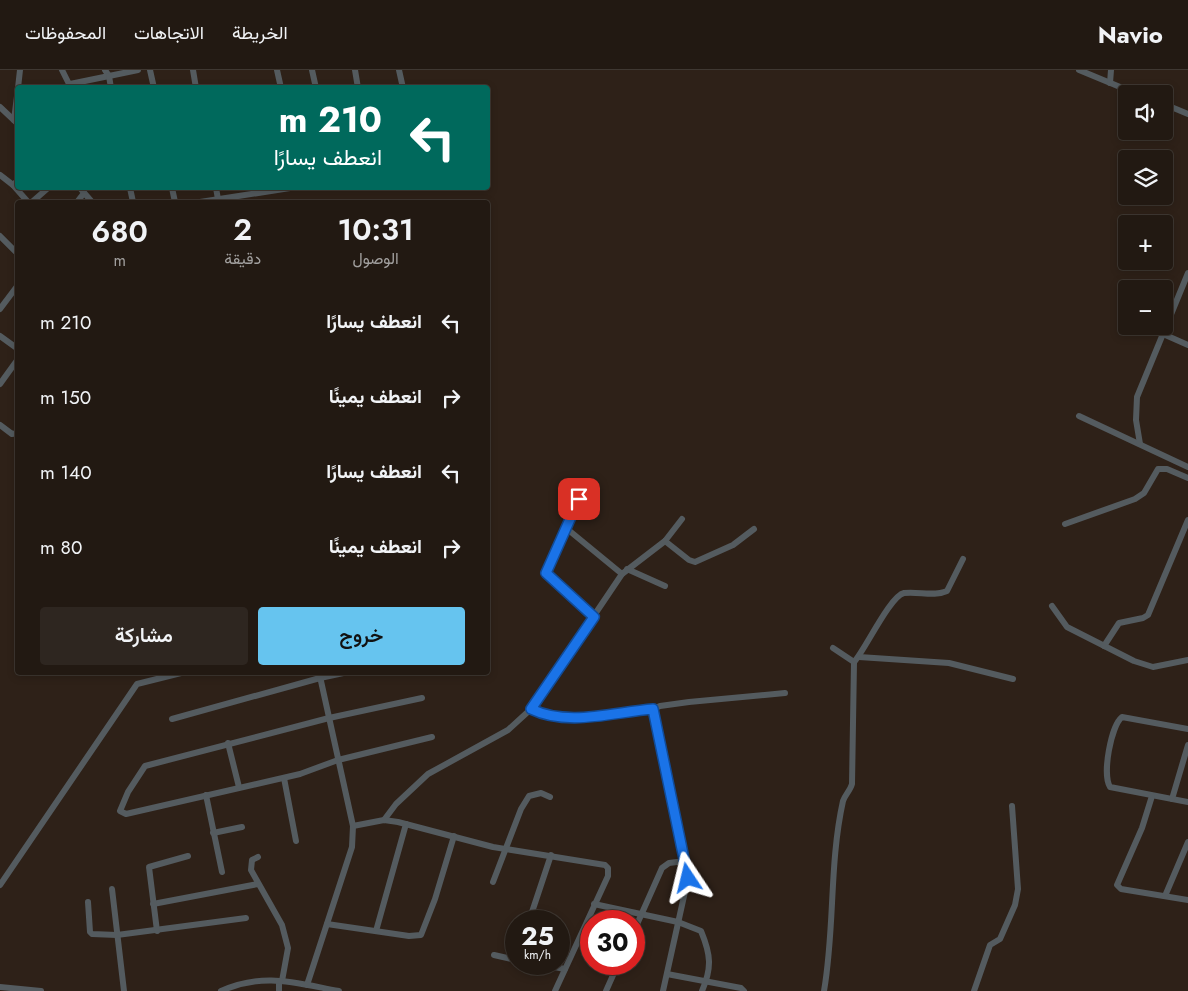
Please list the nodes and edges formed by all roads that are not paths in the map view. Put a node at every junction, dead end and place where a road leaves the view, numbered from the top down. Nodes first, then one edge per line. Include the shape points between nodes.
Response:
1 (20, 70) edge
2 (62, 70) edge
3 (138, 70) edge
4 (150, 70) edge
5 (193, 70) edge
6 (277, 70) edge
7 (312, 70) edge
8 (355, 70) edge
9 (399, 70) edge
10 (1080, 70) edge
11 (1111, 70) edge
12 (107, 73) edge
13 (1110, 83) junction
14 (18, 85) edge
15 (70, 85) edge
16 (73, 85) edge
17 (153, 85) edge
18 (196, 85) edge
19 (280, 85) edge
20 (315, 85) edge
21 (358, 85) edge
22 (402, 85) edge
23 (1118, 86) edge
24 (0, 107) edge
25 (1173, 108) edge
26 (1188, 114) edge
27 (15, 121) edge
28 (0, 175) edge
29 (15, 183) edge
30 (46, 190) edge
31 (82, 190) edge
32 (216, 190) edge
33 (260, 190) edge
34 (218, 199) junction
35 (34, 200) edge
36 (90, 200) edge
37 (212, 200) edge
38 (0, 236) edge
39 (15, 251) edge
40 (1188, 273) edge
41 (15, 289) edge
42 (1173, 308) edge
43 (0, 309) edge
44 (1162, 335) edge
45 (1164, 335) edge
46 (0, 336) edge
47 (1188, 345) edge
48 (15, 347) edge
49 (15, 363) edge
50 (0, 384) edge
51 (1078, 416) dead end
52 (0, 425) edge
53 (15, 433) edge
54 (1140, 444) junction
55 (1188, 467) edge
56 (1188, 478) edge
57 (586, 485) dead end
58 (682, 519) dead end
59 (1188, 520) edge
60 (1065, 524) dead end
61 (566, 528) junction
62 (754, 529) dead end
63 (665, 541) junction
64 (963, 559) dead end
65 (624, 572) junction
66 (665, 586) dead end
67 (1052, 606) dead end
68 (594, 617) junction
69 (1104, 646) junction
70 (833, 648) dead end
71 (857, 659) junction
72 (1188, 660) edge
73 (173, 675) edge
74 (319, 675) edge
75 (1013, 678) dead end
76 (785, 693) dead end
77 (422, 698) dead end
78 (531, 709) junction
79 (653, 709) junction
80 (172, 718) dead end
81 (329, 718) junction
82 (1188, 729) edge
83 (432, 737) dead end
84 (228, 743) junction
85 (1188, 745) edge
86 (338, 760) junction
87 (284, 778) junction
88 (239, 788) junction
89 (206, 795) junction
90 (1152, 796) junction
91 (550, 798) dead end
92 (1172, 799) junction
93 (1188, 802) edge
94 (1012, 806) dead end
95 (384, 820) junction
96 (406, 824) junction
97 (353, 826) junction
98 (242, 827) dead end
99 (214, 833) junction
100 (454, 836) junction
101 (296, 841) dead end
102 (1188, 842) edge
103 (504, 848) junction
104 (551, 855) junction
105 (188, 856) dead end
106 (258, 857) dead end
107 (685, 861) junction
108 (222, 872) dead end
109 (492, 882) dead end
110 (258, 884) junction
111 (0, 885) edge
112 (112, 889) dead end
113 (1165, 896) junction
114 (1188, 900) edge
115 (88, 902) dead end
116 (153, 904) junction
117 (594, 904) junction
118 (533, 910) edge
119 (626, 910) edge
120 (643, 910) edge
121 (645, 914) edge
122 (246, 918) dead end
123 (678, 922) junction
124 (327, 924) junction
125 (157, 931) junction
126 (376, 931) junction
127 (117, 935) junction
128 (494, 955) dead end
129 (505, 957) edge
130 (570, 958) edge
131 (667, 974) junction
132 (562, 975) edge
133 (613, 975) edge
134 (281, 981) junction
135 (706, 982) junction
136 (307, 985) junction
137 (2, 988) edge
138 (41, 991) edge
139 (124, 991) edge
140 (221, 991) edge
141 (279, 991) edge
142 (339, 991) edge
143 (555, 991) edge
144 (606, 991) edge
145 (663, 991) edge
146 (702, 991) edge
147 (744, 991) edge
148 (824, 991) edge
149 (974, 991) edge

1 - 14 street
2 - 15 street
3 - 12 street
4 - 17 street
5 - 18 street
6 - 19 street
7 - 20 street
8 - 21 street
9 - 22 street
10 - 13 street
11 - 13 street
12 - 16 street
13 - 23 street
24 - 27 street
25 - 26 street
28 - 29 street
30 - 35 street
31 - 36 street
32 - 34 street
33 - 34 street
34 - 37 street
38 - 39 street
40 - 42 street
41 - 43 street
44 - 54 street via 1137,397
45 - 47 street
46 - 48 street
49 - 50 street
51 - 54 street
52 - 53 street
54 - 55 street
56 - 60 street via 1167,469 1158,470 1144,493 1135,499
57 - 61 street
58 - 63 street
59 - 69 street via 1148,615 1119,623
61 - 65 street
61 - 68 street via 546,573
62 - 63 street via 733,545 695,562
63 - 65 street
64 - 71 street via 947,592 900,595 873,630 868,645
65 - 66 street
65 - 68 street
67 - 69 street via 1067,626
68 - 78 street
69 - 72 street via 1153,667
70 - 71 street
71 - 75 street via 949,663
71 - 148 street via 852,784 843,802 835,853 831,941
73 - 111 street via 137,684
74 - 80 street
74 - 81 street
76 - 79 street via 698,701
77 - 81 street
78 - 79 street via 566,718
78 - 95 street via 508,730 428,774
79 - 107 street
81 - 84 street
81 - 86 street
82 - 90 street via 1126,716 1117,722 1106,773 1108,784
83 - 86 street
84 - 88 street
84 - 89 street via 144,766 120,811 126,814
85 - 92 street
86 - 87 street
86 - 97 street
87 - 88 street
87 - 101 street
88 - 89 street
89 - 99 street
90 - 92 street
90 - 113 street via 1117,885 1120,889
91 - 103 street via 541,793 529,796
92 - 93 street
94 - 149 street via 1018,889 1015,904 1000,939 990,946
95 - 96 street
95 - 97 street
96 - 100 street
96 - 126 street
97 - 124 street via 352,847
98 - 99 street
99 - 108 street
100 - 103 street
100 - 126 street via 421,935
102 - 113 street
103 - 104 street
103 - 109 street
104 - 117 street via 597,862 608,868 608,876
104 - 118 street
105 - 116 street via 149,867
106 - 110 street via 251,864
107 - 120 street via 668,863 662,868
107 - 123 street via 688,878
110 - 116 street
110 - 134 street via 282,925 288,948
112 - 127 street
113 - 114 street
115 - 127 street via 91,933
116 - 125 street
117 - 119 street
117 - 130 street
121 - 123 street
122 - 125 street
123 - 131 street
123 - 135 street via 701,931 709,959
124 - 126 street
124 - 136 street
125 - 127 street
127 - 139 street
128 - 129 street
131 - 135 street
131 - 145 street
132 - 143 street
133 - 144 street
134 - 136 street
134 - 140 street via 250,980
134 - 141 street
135 - 146 street
135 - 147 street
136 - 142 street
137 - 138 street

